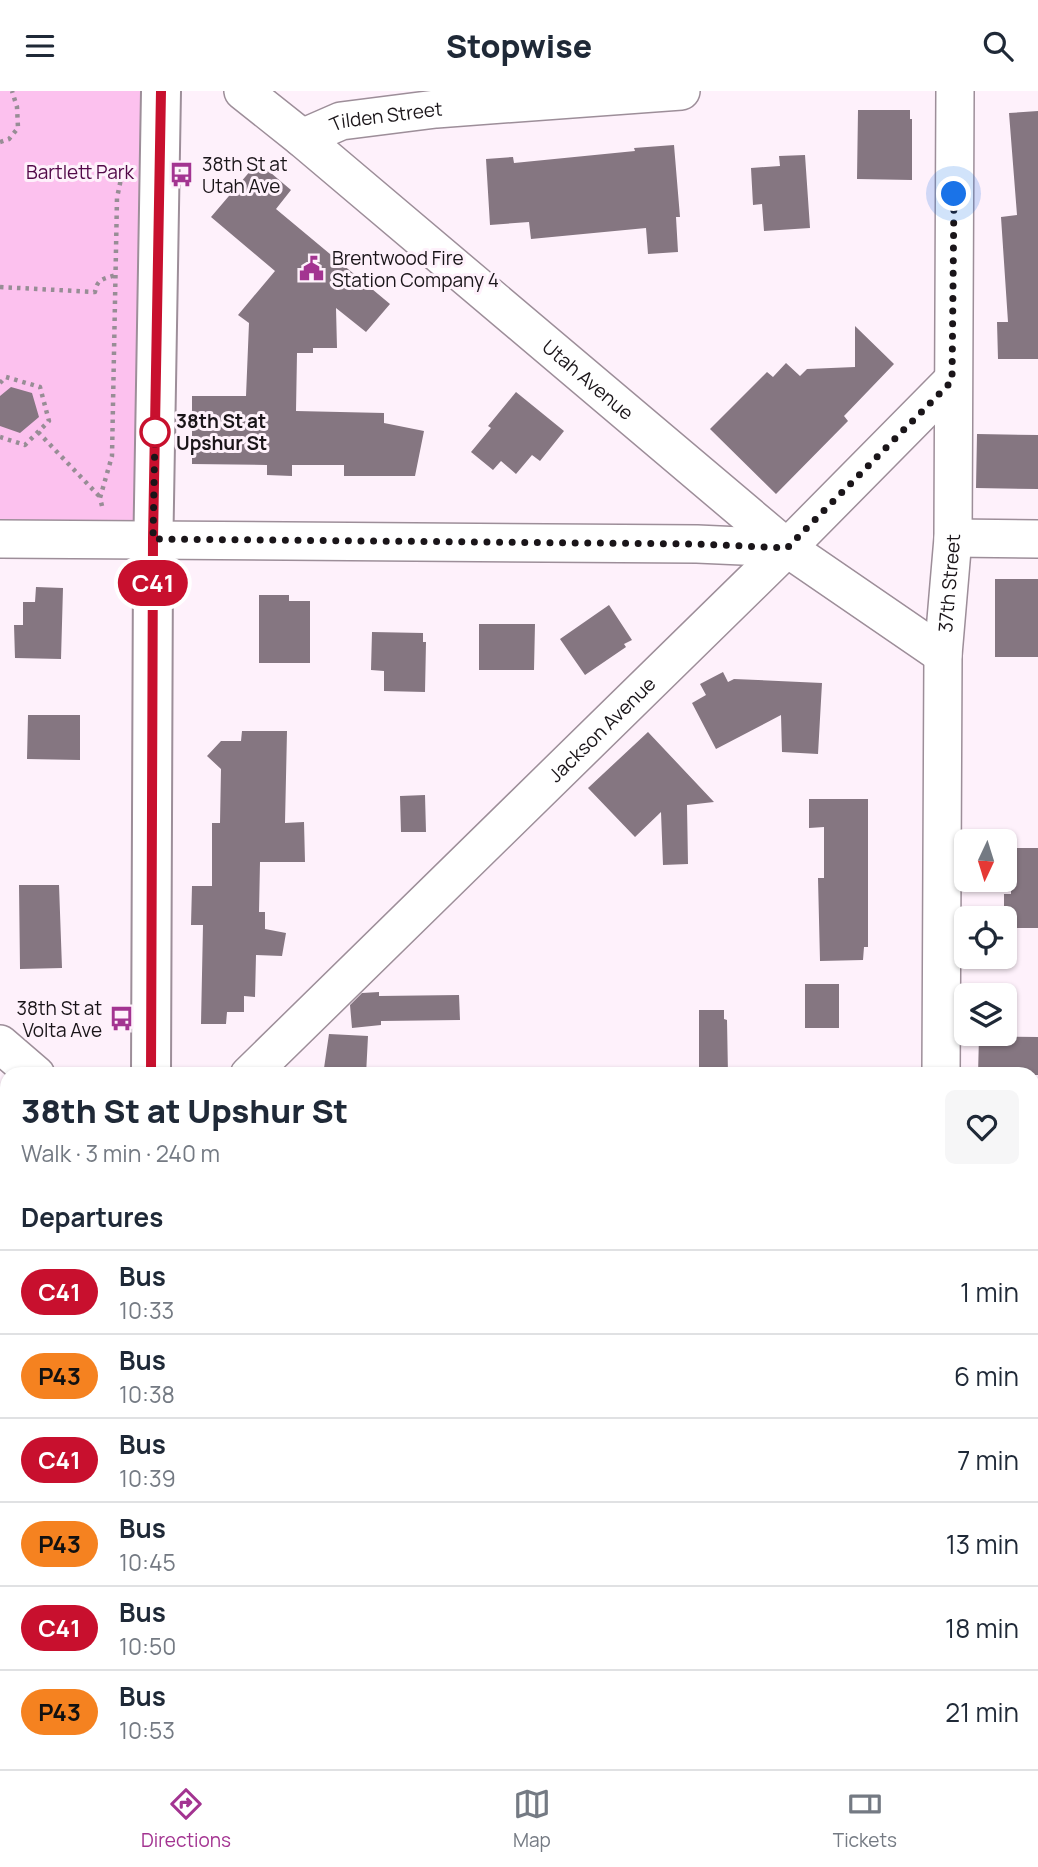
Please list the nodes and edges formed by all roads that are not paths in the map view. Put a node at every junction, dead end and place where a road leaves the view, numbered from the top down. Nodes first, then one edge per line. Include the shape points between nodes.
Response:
1 (161, 91) edge
2 (243, 91) edge
3 (681, 91) edge
4 (955, 91) edge
5 (302, 138) junction
6 (952, 381) junction
7 (953, 538) junction
8 (0, 539) edge
9 (153, 539) junction
10 (1038, 539) edge
11 (787, 548) junction
12 (943, 655) junction
13 (0, 1044) edge
14 (27, 1067) edge
15 (151, 1067) edge
16 (257, 1067) edge
17 (941, 1067) edge

1 - 9 main road
2 - 5 street, Utah Avenue
3 - 5 street, Tilden Street via 436,109 341,121
4 - 6 street, 37th Street
5 - 11 street, Utah Avenue
6 - 7 street, 37th Street
6 - 11 street, Jackson Avenue
7 - 10 street
7 - 12 street, 37th Street
8 - 9 street
9 - 11 street
9 - 15 main road
11 - 12 street, Utah Avenue
11 - 16 street, Jackson Avenue
12 - 17 street, 37th Street
13 - 14 street

